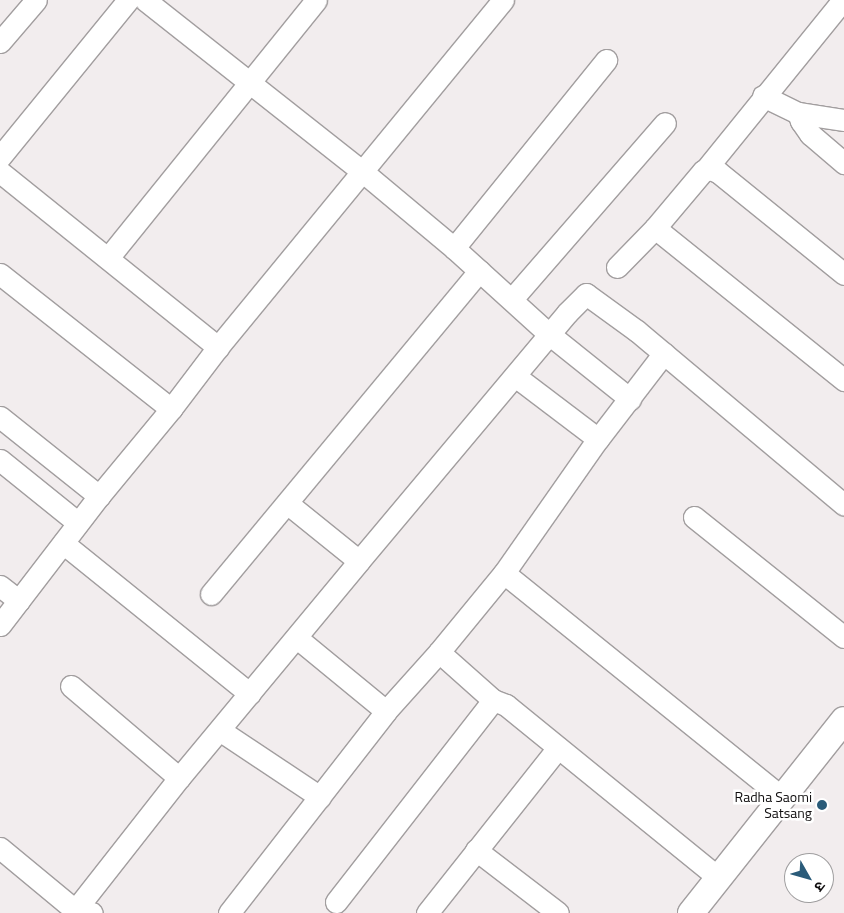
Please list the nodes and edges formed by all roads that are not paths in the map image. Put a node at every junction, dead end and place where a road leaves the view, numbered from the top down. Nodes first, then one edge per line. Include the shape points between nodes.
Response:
1 (36, 0) edge
2 (128, 0) edge
3 (145, 0) edge
4 (316, 0) edge
5 (503, 0) edge
6 (844, 0) edge
7 (0, 42) edge
8 (606, 60) dead end
9 (250, 84) junction
10 (763, 96) junction
11 (798, 112) junction
12 (844, 120) edge
13 (665, 123) dead end
14 (0, 157) edge
15 (844, 163) edge
16 (706, 169) junction
17 (0, 172) edge
18 (362, 172) junction
19 (655, 228) junction
20 (454, 248) junction
21 (108, 258) junction
22 (617, 267) dead end
23 (480, 271) junction
24 (0, 274) edge
25 (844, 274) edge
26 (512, 299) junction
27 (549, 334) junction
28 (218, 347) junction
29 (664, 353) junction
30 (515, 376) junction
31 (844, 380) edge
32 (630, 399) junction
33 (171, 410) junction
34 (0, 417) edge
35 (20, 433) junction
36 (598, 439) junction
37 (0, 459) edge
38 (99, 496) junction
39 (287, 503) junction
40 (844, 505) edge
41 (694, 518) dead end
42 (78, 523) junction
43 (63, 543) junction
44 (358, 561) junction
45 (504, 573) junction
46 (0, 586) edge
47 (211, 594) dead end
48 (19, 601) junction
49 (0, 625) edge
50 (844, 637) edge
51 (298, 638) junction
52 (439, 652) junction
53 (71, 686) dead end
54 (250, 694) junction
55 (493, 700) junction
56 (386, 711) junction
57 (844, 720) edge
58 (221, 731) junction
59 (558, 748) junction
60 (179, 778) junction
61 (320, 797) junction
62 (783, 798) junction
63 (0, 848) edge
64 (476, 850) junction
65 (720, 878) junction
66 (336, 902) dead end
67 (80, 912) edge
68 (230, 913) edge
69 (427, 913) edge
70 (558, 913) edge
71 (691, 913) edge

1 - 7 street
2 - 14 street
3 - 9 street
4 - 9 street
5 - 18 street
6 - 10 street
8 - 20 street
9 - 18 street
9 - 21 street
10 - 11 street
10 - 16 street
11 - 12 street
11 - 15 street via 810,134
13 - 26 street
16 - 19 street
16 - 25 street via 718,172
17 - 21 street
18 - 20 street
18 - 28 street
19 - 22 street
19 - 31 street
20 - 23 street
21 - 28 street
23 - 26 street
23 - 39 street
24 - 33 street
26 - 27 street
27 - 29 street via 586,294
27 - 30 street
27 - 32 street
28 - 33 street
29 - 32 street
29 - 40 street
30 - 36 street
30 - 44 street
32 - 36 street
33 - 38 street
34 - 35 street
35 - 37 street
35 - 38 street
36 - 45 street
37 - 42 street
38 - 42 street
39 - 44 street
39 - 47 street
41 - 50 street
42 - 43 street
43 - 48 street
43 - 54 street
44 - 51 street
45 - 52 street
45 - 62 street
46 - 48 street
48 - 49 street
51 - 54 street
51 - 56 street
52 - 55 street
52 - 56 street
53 - 60 street
54 - 58 street
55 - 59 street via 506,705
55 - 66 street
56 - 61 street
57 - 62 street
58 - 60 street
58 - 61 street
59 - 64 street
59 - 65 street
60 - 67 street
61 - 68 street
62 - 65 street
63 - 67 street
64 - 69 street
64 - 70 street
65 - 71 street

